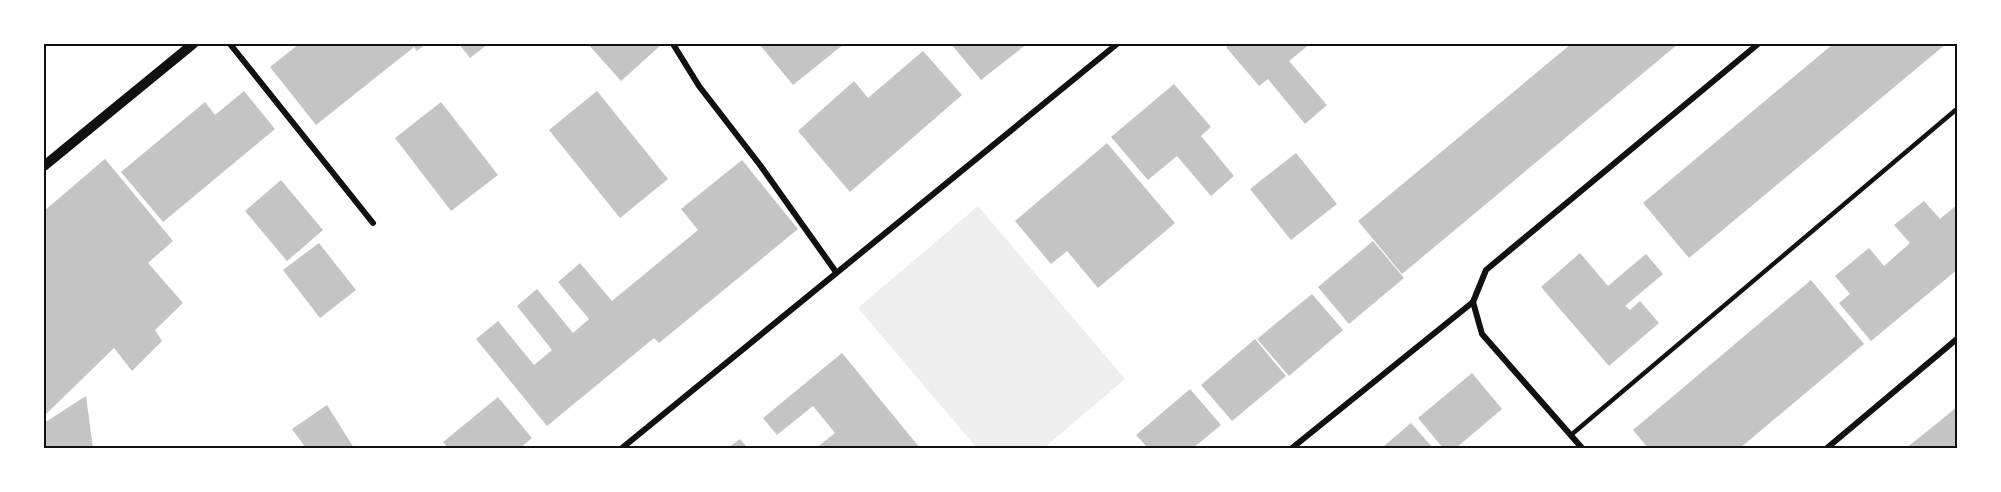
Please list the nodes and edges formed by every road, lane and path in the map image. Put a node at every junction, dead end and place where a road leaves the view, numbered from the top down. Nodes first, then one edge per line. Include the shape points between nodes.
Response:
1 (193, 44) edge
2 (230, 44) edge
3 (673, 44) edge
4 (1117, 44) edge
5 (1758, 44) edge
6 (1958, 108) edge
7 (44, 166) edge
8 (373, 223) dead end
9 (836, 273) junction
10 (1473, 302) junction
11 (1958, 338) edge
12 (1571, 435) junction
13 (622, 448) edge
14 (1292, 448) edge
15 (1582, 448) edge
16 (1827, 448) edge

1 - 7 street
2 - 8 street
3 - 9 street via 699,86
4 - 9 street
5 - 10 street via 1486,270
6 - 12 lane
9 - 13 street
10 - 12 street via 1482,334
10 - 14 street
11 - 16 street
12 - 15 street

